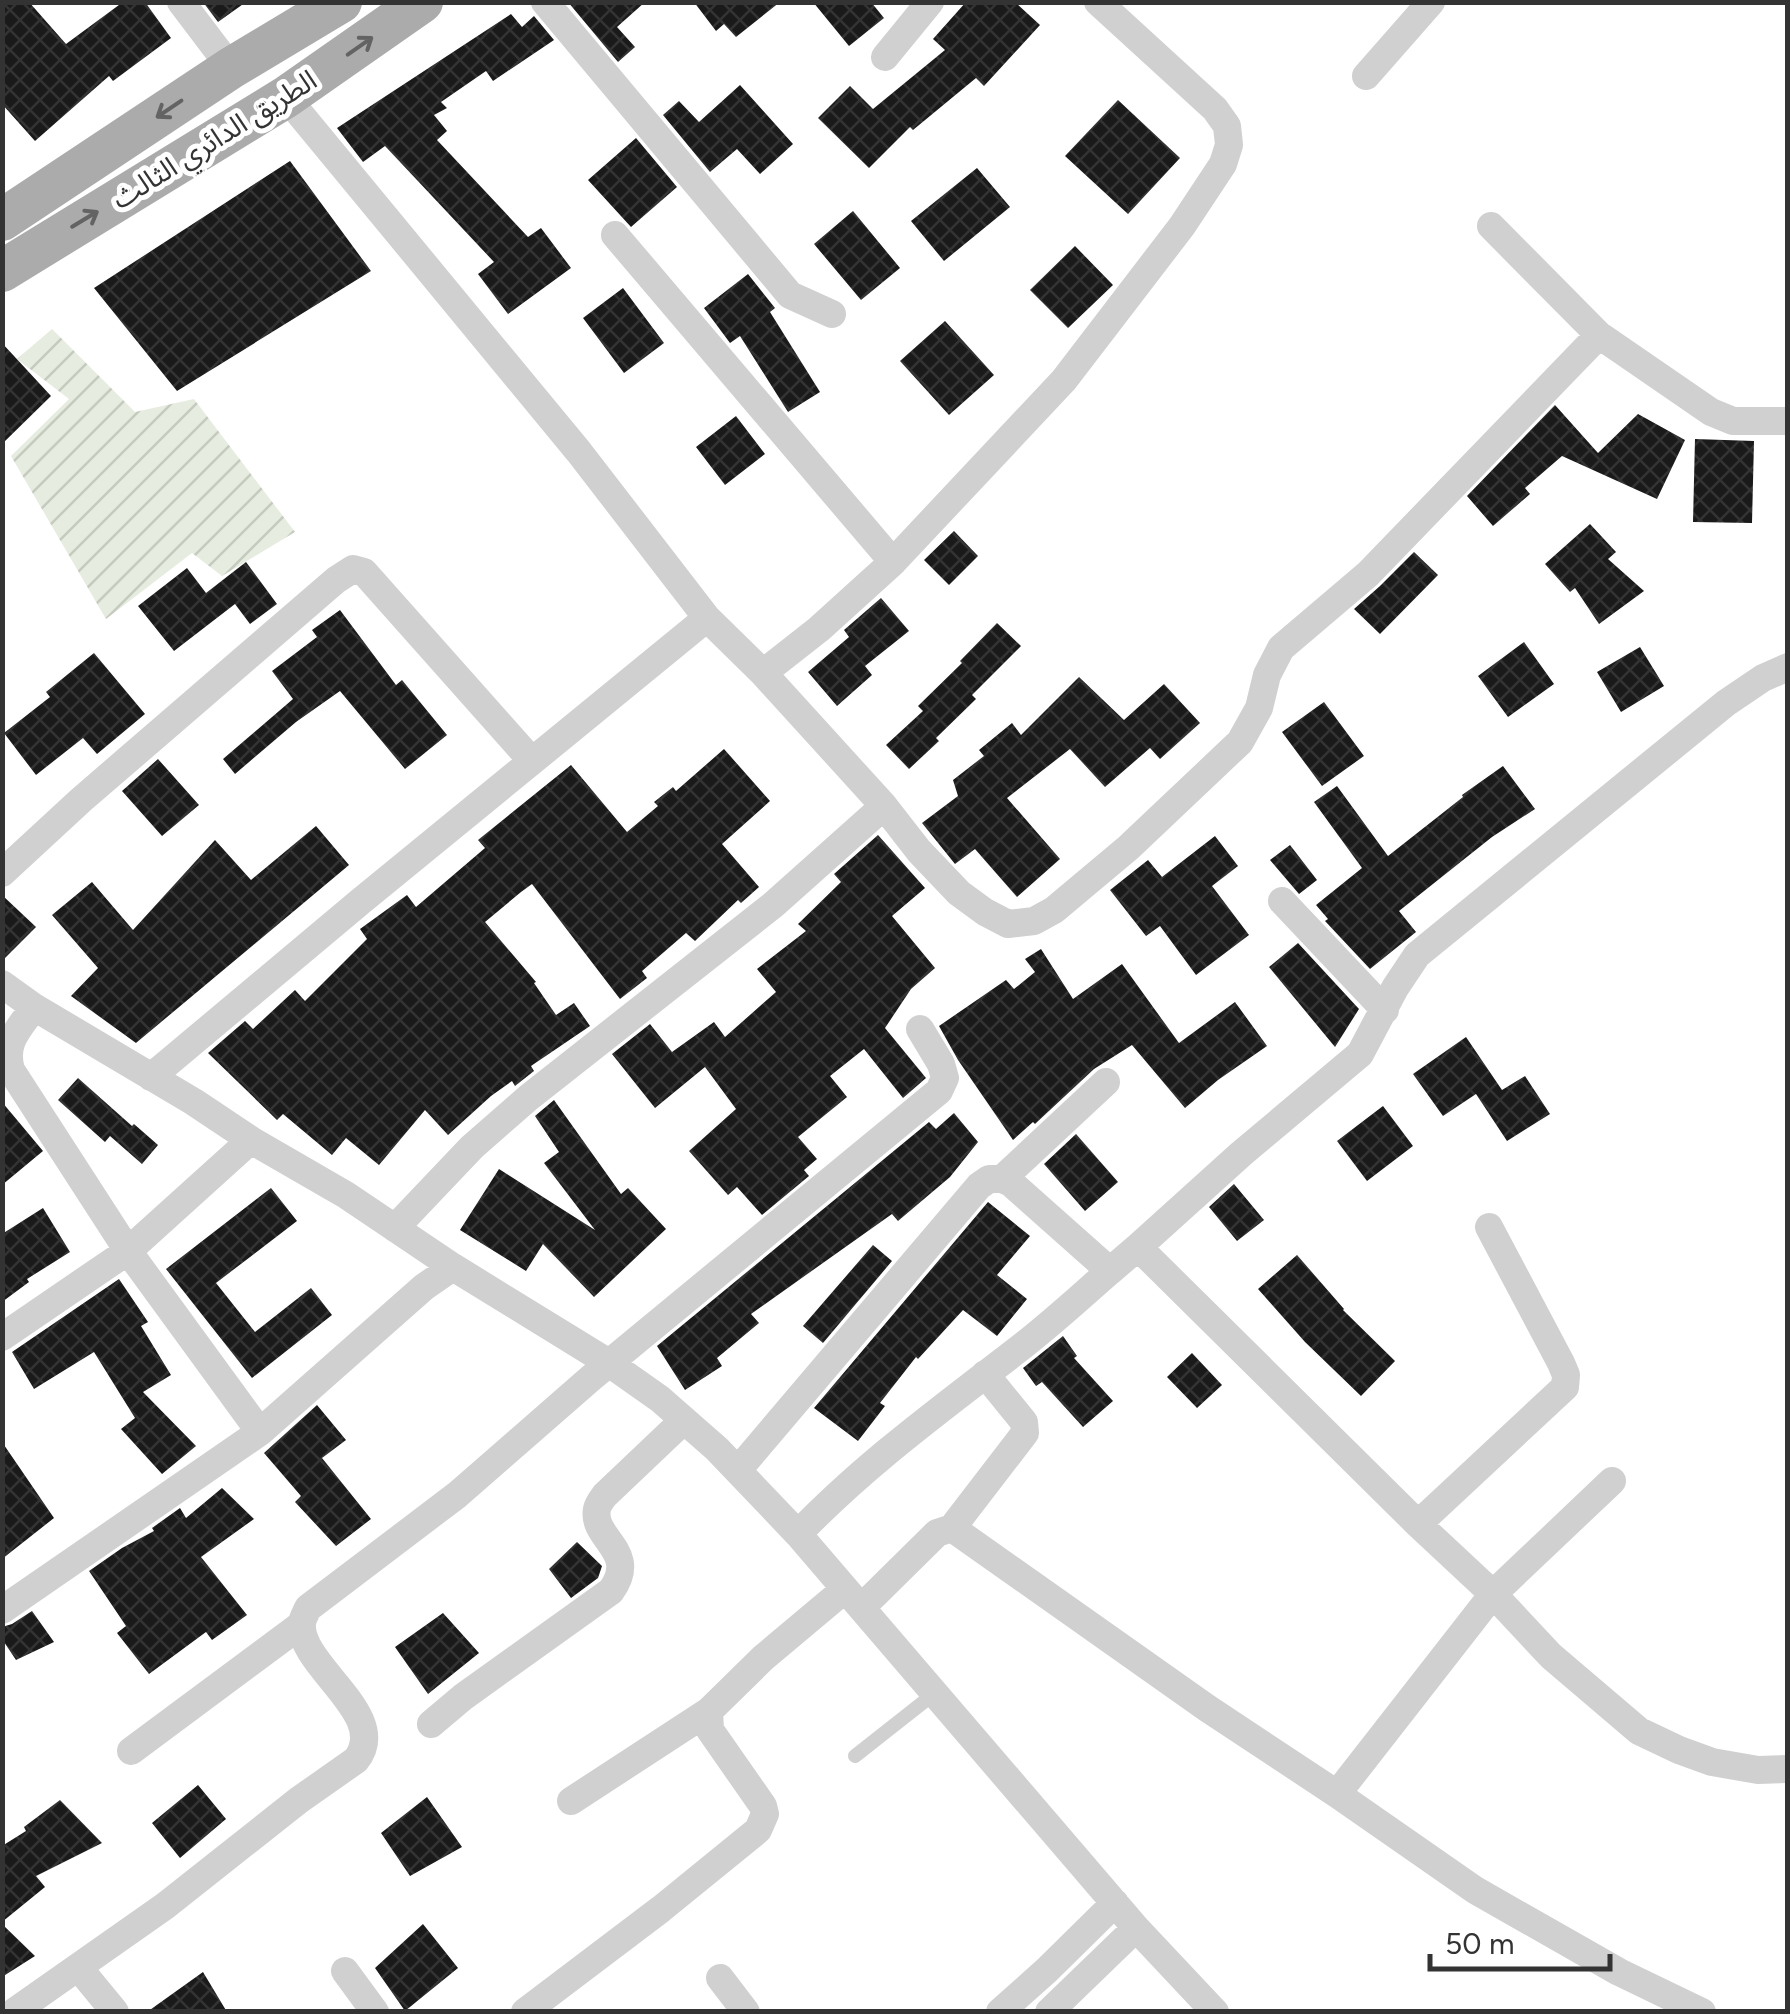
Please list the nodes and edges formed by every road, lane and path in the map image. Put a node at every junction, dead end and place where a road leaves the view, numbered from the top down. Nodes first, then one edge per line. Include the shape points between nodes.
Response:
1 (180, 2) edge
2 (341, 2) edge
3 (422, 2) edge
4 (545, 2) edge
5 (930, 2) edge
6 (1098, 2) edge
7 (1431, 2) edge
8 (885, 57) dead end
9 (230, 68) junction
10 (1366, 76) dead end
11 (286, 97) junction
12 (2, 220) edge
13 (1491, 226) dead end
14 (615, 235) dead end
15 (2, 271) edge
16 (832, 314) dead end
17 (1598, 335) junction
18 (1788, 421) edge
19 (893, 562) junction
20 (707, 618) junction
21 (1788, 667) edge
22 (763, 673) junction
23 (532, 762) junction
24 (884, 806) junction
25 (2, 872) edge
26 (1282, 901) dead end
27 (2, 984) edge
28 (34, 1007) junction
29 (1385, 1010) junction
30 (920, 1030) dead end
31 (151, 1077) junction
32 (1106, 1082) dead end
33 (251, 1140) junction
34 (1002, 1179) junction
35 (1489, 1227) dead end
36 (395, 1228) junction
37 (1138, 1247) junction
38 (128, 1251) junction
39 (453, 1267) junction
40 (1110, 1271) junction
41 (2, 1337) edge
42 (609, 1364) junction
43 (985, 1374) junction
44 (684, 1420) junction
45 (260, 1432) junction
46 (738, 1470) junction
47 (1612, 1481) dead end
48 (1418, 1524) junction
49 (952, 1528) junction
50 (798, 1534) junction
51 (1493, 1594) junction
52 (853, 1599) junction
53 (2, 1610) edge
54 (302, 1624) junction
55 (936, 1692) junction
56 (708, 1711) junction
57 (431, 1724) dead end
58 (131, 1751) dead end
59 (856, 1756) dead end
60 (1788, 1768) edge
61 (1337, 1794) junction
62 (571, 1801) dead end
63 (1115, 1903) junction
64 (1136, 1928) junction
65 (78, 1967) junction
66 (345, 1971) dead end
67 (720, 1978) dead end
68 (14, 2012) edge
69 (115, 2012) edge
70 (375, 2012) edge
71 (524, 2012) edge
72 (746, 2012) edge
73 (1000, 2012) edge
74 (1049, 2012) edge
75 (1215, 2012) edge
76 (1702, 2012) edge

1 - 9 street
2 - 9 main road, الطريق الدائري الثالث
11 -> 3 main road, الطريق الدائري الثالث
4 - 16 street via 790,295
5 - 8 street
6 - 19 street via 1215,109 1230,145 1182,226 1064,380
7 - 10 street
9 -> 12 main road, الطريق الدائري الثالث
15 -> 11 main road, الطريق الدائري الثالث
11 - 20 street
13 - 17 street
14 - 19 street
17 - 18 street via 1711,412 1732,421
17 - 24 street via 1368,574 1281,648 1240,742 1054,910 1008,924 984,912 941,875
19 - 22 street
20 - 22 street
20 - 23 street
21 - 29 street via 1726,703 1417,955
22 - 24 street
23 - 25 street via 364,572 353,568
23 - 31 street
24 - 36 street via 773,905 528,1098
26 - 29 street
27 - 28 street
28 - 31 street
28 - 38 street via 10,1041 11,1070
29 - 37 street via 1360,1054
30 - 42 street via 941,1064 940,1092
31 - 33 street
32 - 34 street
33 - 36 street
33 - 38 street
34 - 40 street
34 - 46 street via 970,1196
35 - 48 street via 1561,1363 1565,1386
36 - 39 street
37 - 40 street
37 - 48 street
38 - 41 street
38 - 45 street
39 - 42 street
39 - 45 street
40 - 43 street
42 - 44 street
42 - 54 street via 457,1496 308,1608
43 - 49 street via 1025,1432
43 - 50 street
44 - 46 street
44 - 57 street via 596,1510 620,1560 611,1592
45 - 53 street
46 - 50 street
47 - 51 street
48 - 51 street
49 - 52 street
49 - 61 street
50 - 52 street
51 - 60 street via 1551,1656 1639,1731 1712,1762
51 - 61 street
52 - 55 street
52 - 56 street via 763,1658
54 - 58 street
54 - 65 street via 314,1655 357,1712 363,1752
55 - 59 lane
55 - 63 street
56 - 62 street
56 - 71 street via 710,1730 763,1806 758,1830
61 - 76 street via 1475,1890
63 - 64 street
63 - 73 street
64 - 74 street
64 - 75 street
65 - 68 street
65 - 69 street
66 - 70 street
67 - 72 street

